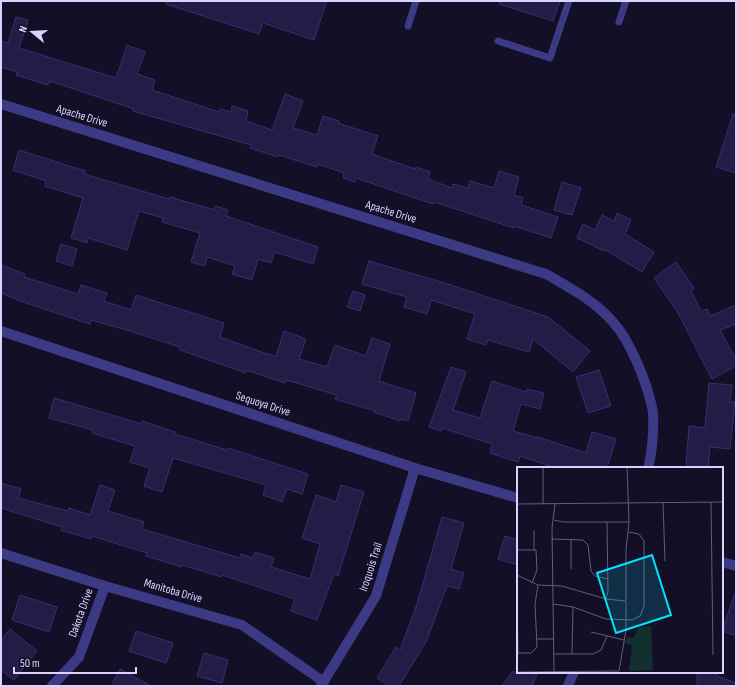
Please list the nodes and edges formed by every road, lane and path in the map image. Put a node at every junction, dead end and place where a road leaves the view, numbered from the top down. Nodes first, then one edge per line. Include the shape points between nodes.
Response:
1 (416, 1) edge
2 (569, 1) edge
3 (626, 1) edge
4 (619, 22) dead end
5 (408, 26) dead end
6 (498, 41) dead end
7 (1, 104) edge
8 (1, 331) edge
9 (648, 467) edge
10 (415, 468) junction
11 (517, 498) edge
12 (1, 553) edge
13 (723, 562) edge
14 (736, 566) edge
15 (105, 586) junction
16 (574, 673) edge
17 (322, 684) edge
18 (52, 686) edge
19 (568, 686) edge

1 - 5 lane
2 - 6 lane via 550,58
3 - 4 lane
7 - 9 street, Apache Drive via 546,274 587,297 613,322 636,359 652,409 652,457
8 - 10 street, Sequoya Drive
10 - 11 street, Sequoya Drive
10 - 17 street, Iroquois Trail via 376,596
12 - 15 street, Manitoba Drive
13 - 14 street
15 - 17 street, Manitoba Drive via 242,624
15 - 18 street, Dakota Drive via 79,657
16 - 19 street

